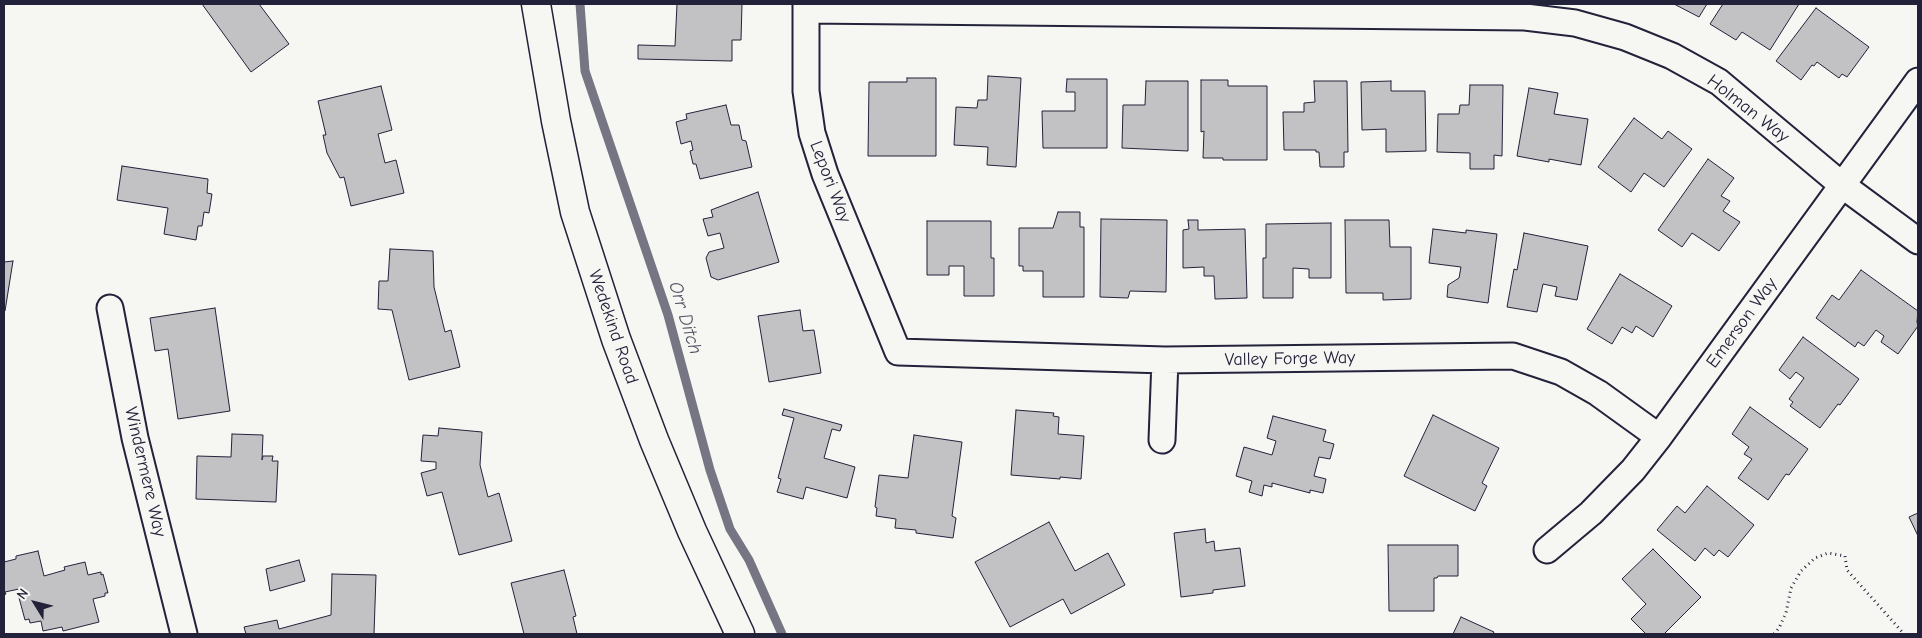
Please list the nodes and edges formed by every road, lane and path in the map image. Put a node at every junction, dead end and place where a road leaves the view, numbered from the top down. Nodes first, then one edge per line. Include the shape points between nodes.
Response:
1 (536, 4) edge
2 (806, 7) edge
3 (1918, 81) edge
4 (1842, 185) junction
5 (1918, 241) edge
6 (110, 308) dead end
7 (898, 352) joint
8 (1165, 360) junction
9 (1659, 437) junction
10 (1162, 440) dead end
11 (1547, 550) dead end
12 (184, 634) edge
13 (740, 634) edge
14 (1774, 634) edge
15 (1904, 634) edge

1 - 13 street, Wedekind Road via 575,212 613,330 692,531
2 - 4 street, Holman Way via 1525,17 1575,24 1625,37 1672,56 1719,82
2 - 7 street, Lepori Way via 806,91 812,133 825,174
3 - 4 street, Emerson Way
4 - 5 street, Holman Way
4 - 9 street, Emerson Way
6 - 12 street, Windermere Way via 135,438
7 - 8 street, Valley Forge Way
8 - 9 street, Valley Forge Way via 1513,356 1560,372 1598,393
8 - 10 street
9 - 11 street, Emerson Way via 1633,470 1591,513
14 - 15 path via 1786,613 1792,588 1801,571 1815,558 1828,553 1845,556 1847,570

